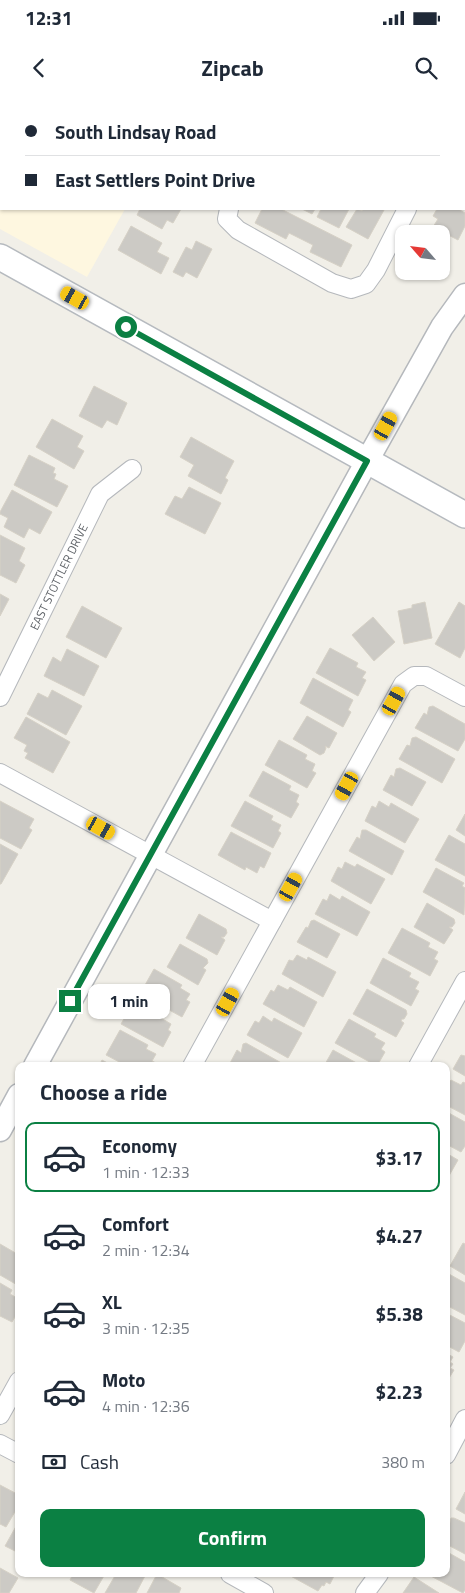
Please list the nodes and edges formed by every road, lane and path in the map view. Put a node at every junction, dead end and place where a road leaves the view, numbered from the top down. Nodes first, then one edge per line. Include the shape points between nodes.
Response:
1 (406, 210) edge
2 (228, 214) edge
3 (0, 257) edge
4 (465, 295) edge
5 (367, 461) junction
6 (132, 469) dead end
7 (465, 516) edge
8 (0, 697) edge
9 (465, 697) edge
10 (0, 773) edge
11 (151, 855) junction
12 (272, 921) junction
13 (465, 981) edge
14 (37, 1062) edge
15 (194, 1062) edge
16 (420, 1062) edge
17 (15, 1103) edge
18 (0, 1130) edge
19 (15, 1388) edge
20 (0, 1415) edge
21 (465, 1419) edge
22 (0, 1444) edge
23 (450, 1447) edge
24 (15, 1452) edge
25 (235, 1577) edge
26 (377, 1577) edge
27 (264, 1593) edge
28 (365, 1593) edge

1 - 2 street via 376,270 366,284 351,289 323,279 238,230
3 - 5 main road
4 - 5 street via 442,327
5 - 7 main road
5 - 11 street
6 - 8 street, EAST STOTTLER DRIVE via 100,494
9 - 12 street via 426,676 414,676 403,684
10 - 11 street
11 - 12 street
11 - 14 street
12 - 15 street
13 - 16 street
17 - 18 street
19 - 20 street
21 - 23 street
22 - 24 street
25 - 27 street
26 - 28 street

